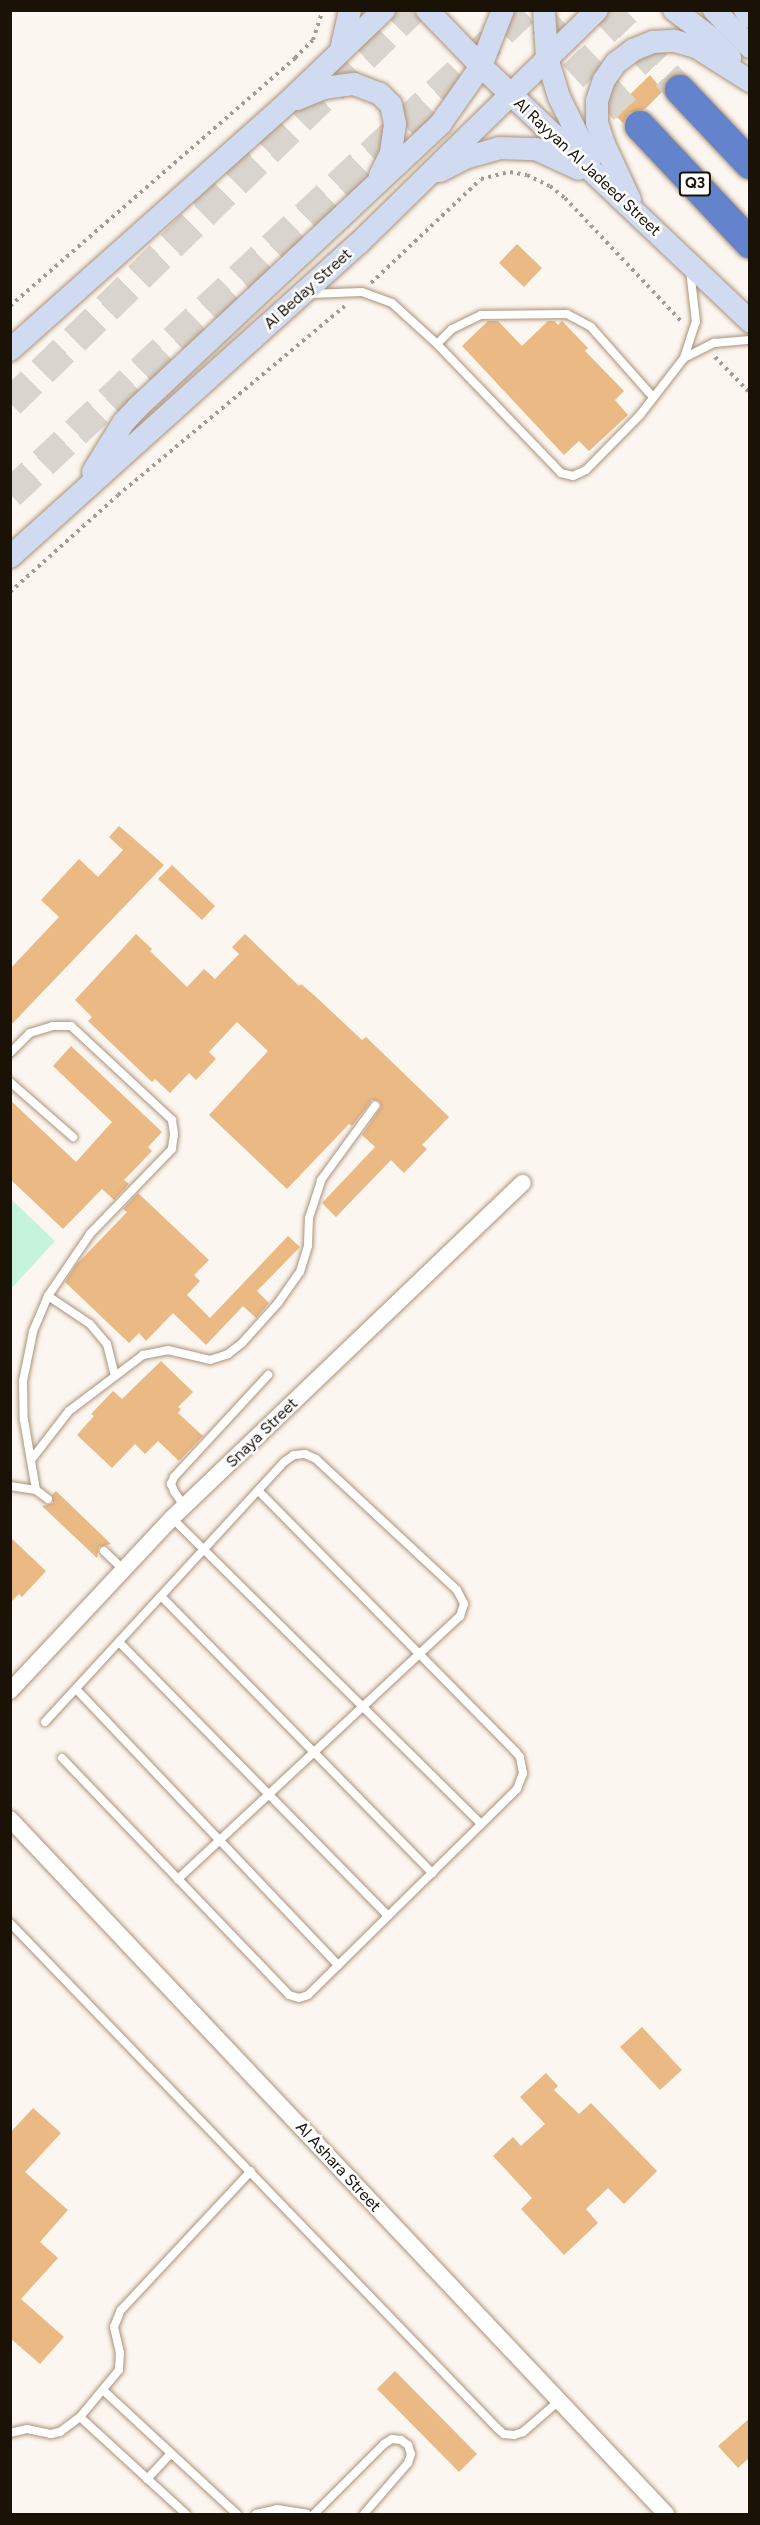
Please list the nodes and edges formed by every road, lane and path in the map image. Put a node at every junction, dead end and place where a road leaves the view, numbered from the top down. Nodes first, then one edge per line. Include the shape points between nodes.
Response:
1 (323, 10) edge
2 (350, 10) edge
3 (384, 10) edge
4 (427, 10) edge
5 (503, 10) edge
6 (544, 10) edge
7 (597, 10) edge
8 (674, 10) edge
9 (714, 10) edge
10 (745, 10) edge
11 (750, 17) edge
12 (750, 47) edge
13 (340, 51) junction
14 (547, 58) junction
15 (481, 66) junction
16 (750, 80) edge
17 (680, 90) tunnel mouth
18 (512, 95) junction
19 (286, 104) junction
20 (640, 126) tunnel mouth
21 (750, 164) edge
22 (421, 181) junction
23 (377, 183) junction
24 (606, 184) junction
25 (636, 213) junction
26 (750, 243) edge
27 (689, 264) junction
28 (362, 292) junction
29 (302, 294) junction
30 (10, 306) edge
31 (750, 321) edge
32 (692, 333) junction
33 (750, 340) edge
34 (437, 344) junction
35 (705, 347) junction
36 (10, 350) edge
37 (684, 358) junction
38 (750, 393) edge
39 (653, 397) junction
40 (83, 489) junction
41 (10, 557) edge
42 (10, 592) edge
43 (10, 1053) edge
44 (10, 1082) edge
45 (375, 1106) dead end
46 (73, 1137) dead end
47 (523, 1184) dead end
48 (48, 1296) junction
49 (115, 1375) junction
50 (268, 1375) dead end
51 (31, 1460) junction
52 (10, 1486) edge
53 (36, 1490) junction
54 (258, 1490) junction
55 (48, 1499) dead end
56 (178, 1512) junction
57 (205, 1548) junction
58 (104, 1551) dead end
59 (125, 1571) junction
60 (161, 1596) junction
61 (119, 1642) junction
62 (419, 1653) junction
63 (76, 1689) junction
64 (10, 1691) edge
65 (363, 1706) junction
66 (45, 1722) dead end
67 (314, 1752) junction
68 (62, 1758) dead end
69 (268, 1794) junction
70 (10, 1819) edge
71 (481, 1824) junction
72 (219, 1840) junction
73 (432, 1873) junction
74 (178, 1879) junction
75 (388, 1916) junction
76 (10, 1923) edge
77 (338, 1965) junction
78 (251, 2171) junction
79 (104, 2391) junction
80 (559, 2401) junction
81 (80, 2417) junction
82 (10, 2433) edge
83 (171, 2453) junction
84 (147, 2479) junction
85 (186, 2514) edge
86 (237, 2514) edge
87 (256, 2514) edge
88 (307, 2514) edge
89 (314, 2514) edge
90 (364, 2514) edge
91 (666, 2514) edge

1 - 30 path via 313,40 295,58
2 - 13 main road
3 - 13 main road
4 - 15 main road, Al Rayyan Al Jadeed Street
5 - 15 main road
6 - 14 main road
7 - 14 main road, Al Beday Street
8 - 16 main road via 710,37
9 - 12 main road
10 - 11 main road
13 - 19 main road
14 - 18 main road, Al Beday Street
14 - 24 main road via 569,120
15 - 18 main road, Al Rayyan Al Jadeed Street
15 - 23 main road via 441,123
16 - 25 main road via 696,47 675,41 653,42 616,63 604,80 597,101 597,123
17 - 21 highway
18 - 22 main road, Al Beday Street
18 - 24 main road, Al Rayyan Al Jadeed Street
19 - 23 main road via 340,85 354,84 380,94 391,105 395,124 391,153
19 - 36 main road
20 - 26 highway, Q3
22 - 24 main road via 465,158 499,148 536,149
22 - 29 main road, Al Beday Street
23 - 40 main road via 138,407 109,443
24 - 25 main road, Al Rayyan Al Jadeed Street
25 - 27 main road, Al Rayyan Al Jadeed Street
27 - 31 main road, Al Rayyan Al Jadeed Street
27 - 32 lane via 696,322
28 - 29 lane
28 - 32 path via 481,179 510,172 527,175 565,198
28 - 34 lane via 392,303
28 - 42 path via 118,495
29 - 40 main road, Al Beday Street
32 - 37 lane
33 - 35 lane
34 - 39 lane via 452,329 482,315 567,314 591,327
34 - 39 lane via 561,472 573,476 586,470
35 - 37 lane
35 - 38 path
37 - 39 lane
40 - 41 main road, Al Beday Street
43 - 48 lane via 30,1033 53,1026 71,1026 172,1120 172,1149 90,1234
44 - 46 lane
45 - 49 lane via 321,1180 309,1218 308,1245 300,1272 242,1343 228,1354 210,1360 168,1350 143,1355
47 - 56 street, Snaya Street
48 - 49 lane via 90,1324 107,1344
48 - 51 lane via 33,1332 23,1380
49 - 51 lane via 69,1412
50 - 56 lane via 174,1477 171,1484
51 - 53 lane
52 - 53 lane
53 - 55 lane
54 - 57 lane
54 - 62 lane
54 - 62 lane via 289,1458 311,1456 458,1590 464,1604 460,1616
56 - 57 lane
56 - 59 street, Snaya Street
57 - 60 lane
57 - 65 lane
58 - 59 lane
59 - 64 street, Snaya Street
60 - 61 lane
60 - 67 lane
61 - 63 lane
61 - 69 lane
62 - 65 lane
62 - 71 lane via 520,1757 521,1781
63 - 66 lane
63 - 72 lane
65 - 67 lane
65 - 71 lane
67 - 69 lane
67 - 73 lane
68 - 74 lane
69 - 72 lane
69 - 75 lane
70 - 80 street, Al Ashara Street
71 - 73 lane
72 - 74 lane
72 - 77 lane
73 - 75 lane
74 - 77 lane via 289,1995 308,1995
75 - 77 lane
76 - 78 lane
78 - 79 lane via 121,2310 114,2327 120,2352 119,2370
78 - 80 lane via 504,2434 514,2436 523,2432
79 - 81 lane
79 - 83 lane
80 - 91 street, Al Ashara Street
81 - 82 lane via 60,2432 27,2429
81 - 84 lane
83 - 84 lane
83 - 86 lane
84 - 85 lane
87 - 88 lane via 278,2509
89 - 90 lane via 384,2444 392,2439 401,2440 411,2454 408,2463

